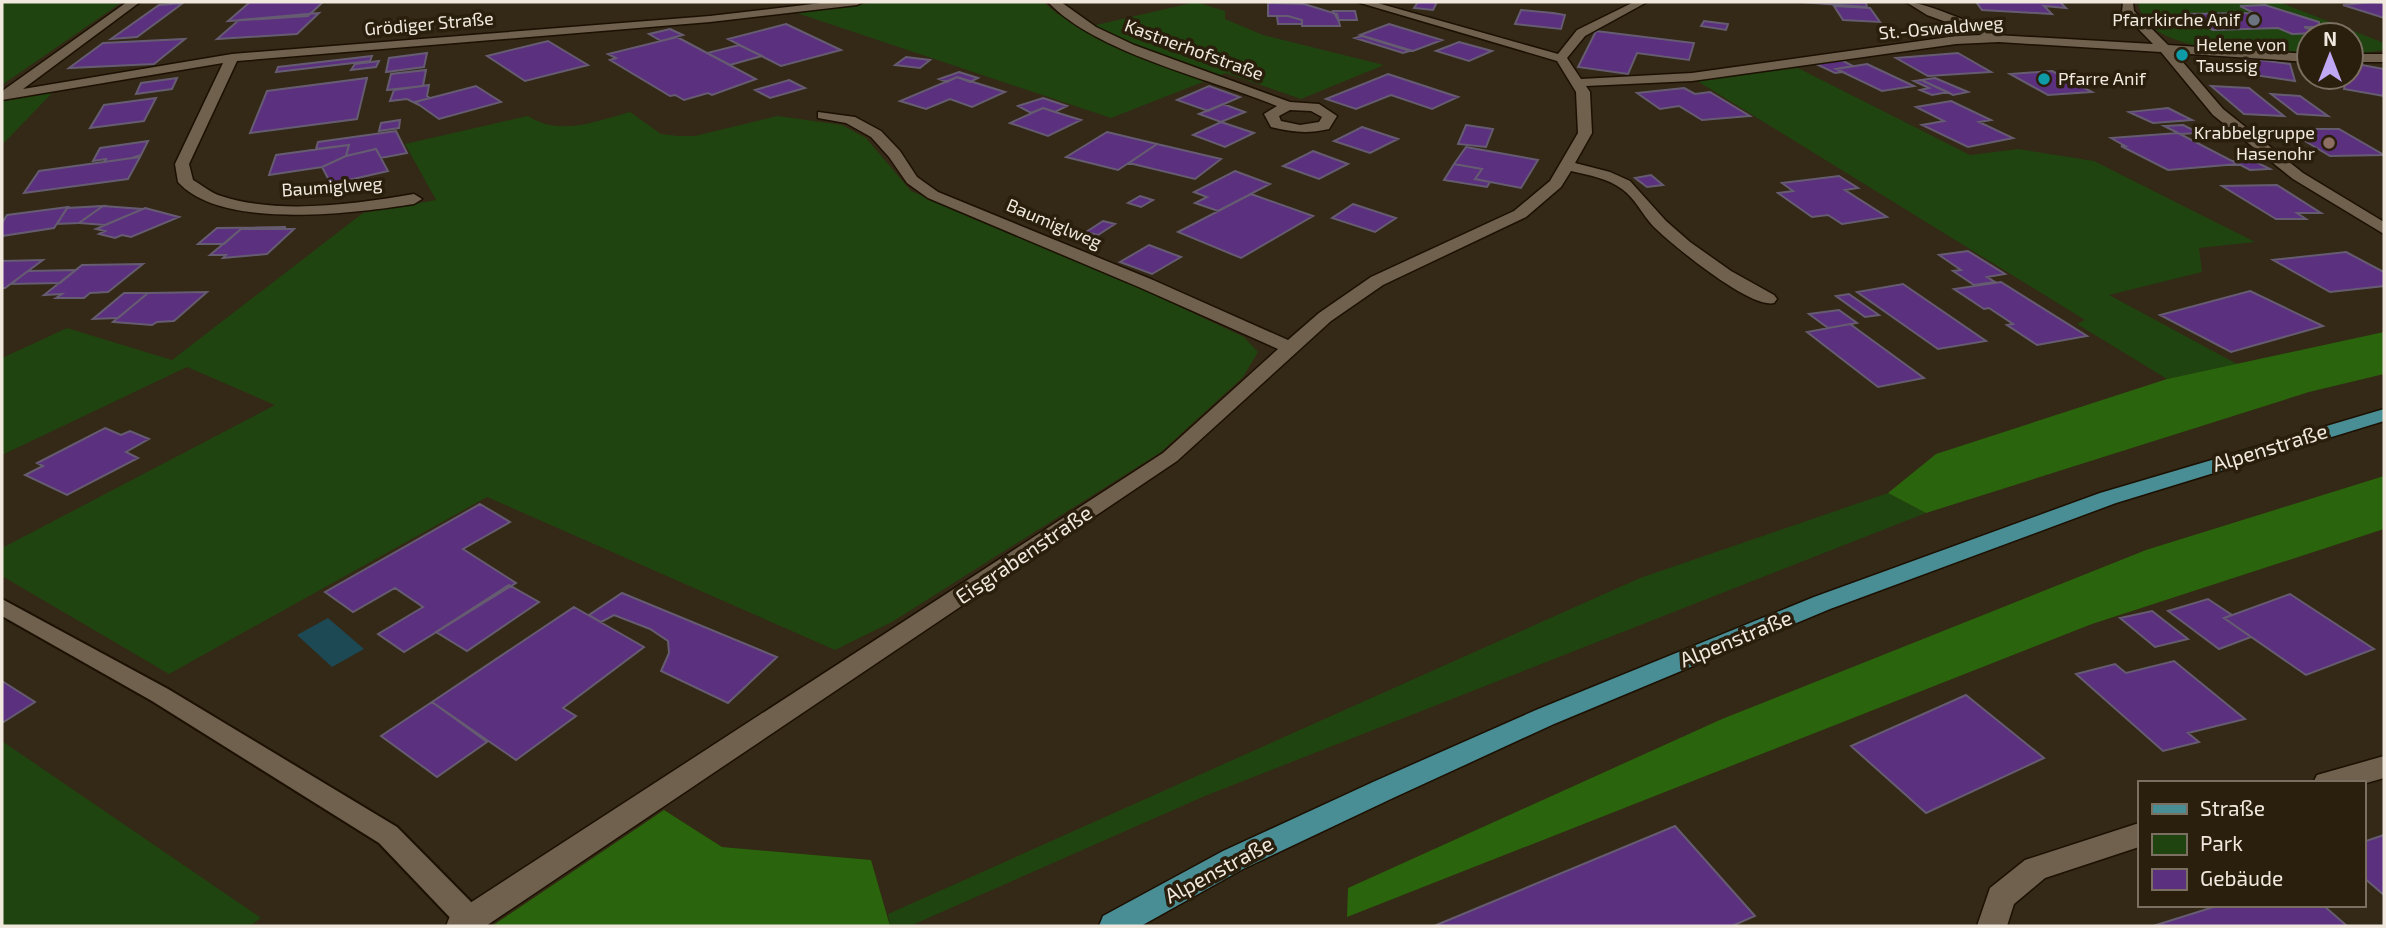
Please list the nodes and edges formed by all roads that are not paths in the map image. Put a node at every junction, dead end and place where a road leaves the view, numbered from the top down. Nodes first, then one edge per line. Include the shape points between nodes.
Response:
1 (134, 2) edge
2 (857, 2) edge
3 (1054, 2) edge
4 (1363, 2) edge
5 (1642, 2) edge
6 (1912, 2) edge
7 (2127, 2) edge
8 (2000, 38) junction
9 (2166, 50) junction
10 (2295, 57) edge
11 (232, 58) junction
12 (1561, 58) junction
13 (2365, 58) edge
14 (2384, 58) edge
15 (1577, 83) junction
16 (4, 96) edge
17 (1288, 106) dead end
18 (823, 115) dead end
19 (1568, 166) junction
20 (414, 199) dead end
21 (2384, 229) edge
22 (1768, 299) dead end
23 (1290, 348) junction
24 (2384, 415) edge
25 (2, 606) edge
26 (2384, 767) edge
27 (2334, 781) edge
28 (2138, 835) edge
29 (466, 923) edge
30 (1114, 926) edge
31 (1992, 926) edge

1 - 16 street, Grödiger Straße
2 - 11 street, Grödiger Straße via 709,19
3 - 17 street, Kastnerhofstraße via 1092,30 1130,48
4 - 12 street
5 - 12 street via 1581,33
6 - 8 street
7 - 9 street via 2128,12
8 - 9 street, St.-Oswaldweg
8 - 15 street, St.-Oswaldweg via 1956,40 1692,77
9 - 10 street, St.-Oswaldweg
9 - 21 street via 2228,120 2298,176
11 - 16 street, Grödiger Straße
11 - 20 street, Baumiglweg via 182,164 186,182 215,200 270,210 357,208
12 - 15 street, Eisgrabenstraße
13 - 14 street
15 - 19 street, Eisgrabenstraße via 1583,92 1585,134
18 - 23 street, Baumiglweg via 876,134 912,180 933,195
19 - 22 street via 1622,181 1635,190 1665,229 1739,284
19 - 23 street, Eisgrabenstraße via 1556,184 1520,214 1377,281
23 - 29 street, Eisgrabenstraße via 1170,457
24 - 30 main road, Alpenstraße via 2108,498 1822,604 1545,717 1383,790 1233,860
25 - 29 lane via 160,695 388,835
26 - 27 street
28 - 31 street via 2035,869 2001,897

